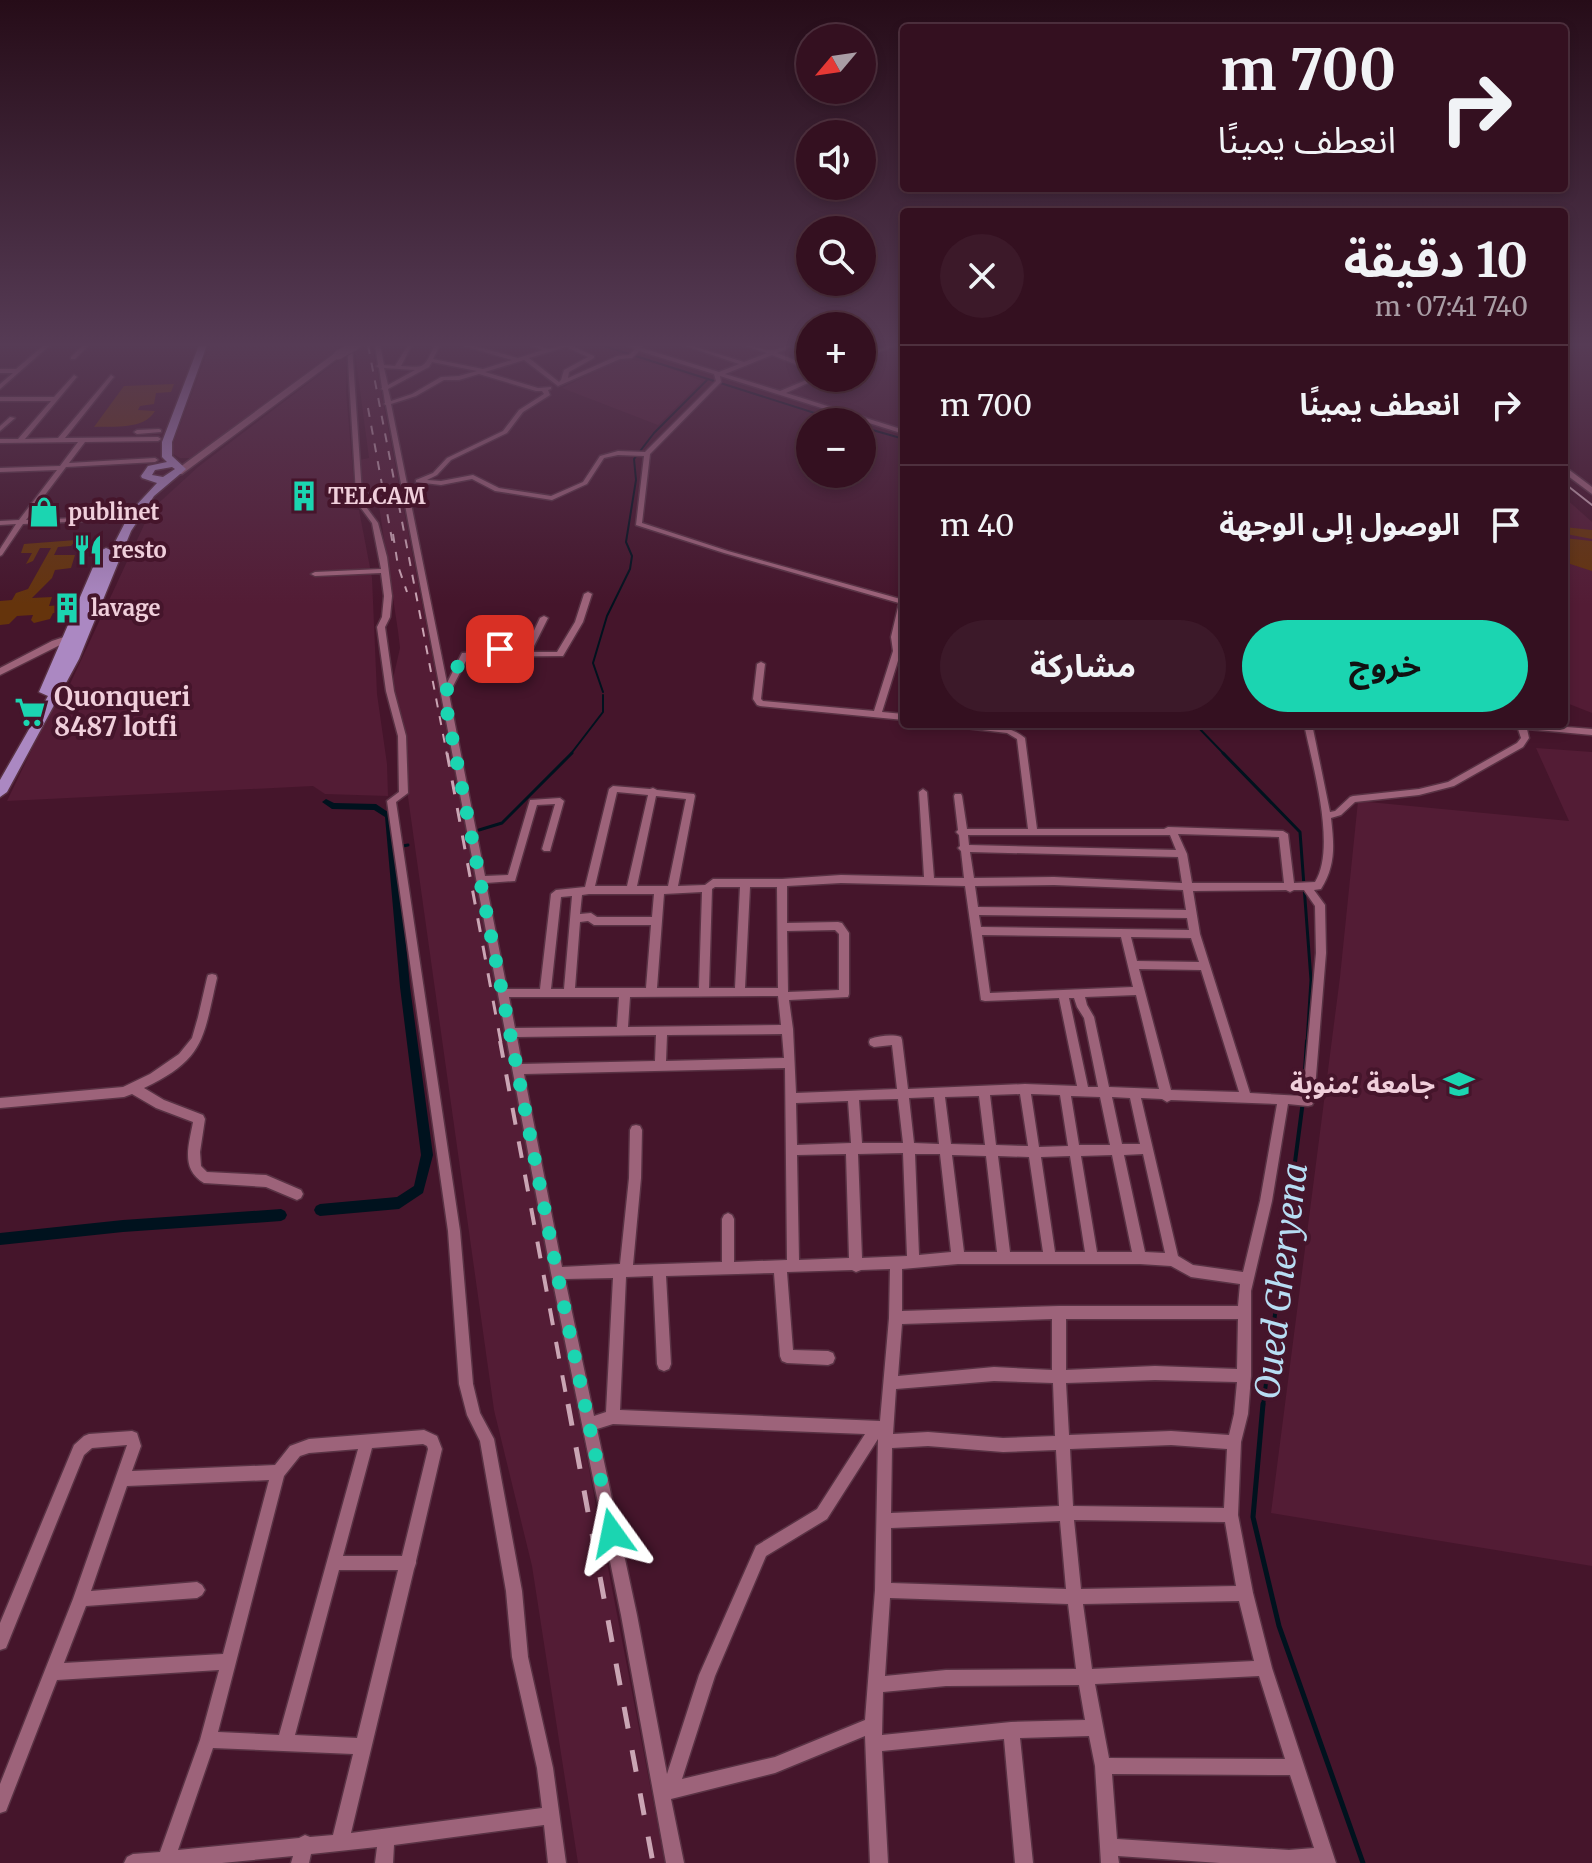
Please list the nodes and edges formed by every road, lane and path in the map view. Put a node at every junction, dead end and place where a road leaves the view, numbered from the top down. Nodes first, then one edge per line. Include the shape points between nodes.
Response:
1 (28, 432) edge
2 (67, 432) edge
3 (160, 432) edge
4 (171, 432) edge
5 (233, 432) edge
6 (355, 432) edge
7 (393, 432) edge
8 (505, 432) edge
9 (662, 432) edge
10 (106, 433) dead end
11 (159, 435) junction
12 (60, 440) junction
13 (83, 440) junction
14 (0, 441) edge
15 (20, 441) junction
16 (640, 453) junction
17 (63, 466) junction
18 (150, 469) junction
19 (0, 470) edge
20 (173, 470) junction
21 (1568, 472) edge
22 (1568, 478) edge
23 (418, 481) junction
24 (404, 482) junction
25 (1592, 491) edge
26 (1592, 497) edge
27 (126, 518) junction
28 (0, 523) edge
29 (20, 523) junction
30 (0, 554) edge
31 (385, 571) junction
32 (315, 574) dead end
33 (588, 594) dead end
34 (900, 601) edge
35 (900, 615) edge
36 (544, 618) dead end
37 (521, 620) dead end
38 (85, 635) junction
39 (70, 637) junction
40 (493, 654) junction
41 (526, 655) junction
42 (761, 664) dead end
43 (0, 672) edge
44 (444, 696) junction
45 (877, 714) junction
46 (900, 717) edge
47 (987, 728) edge
48 (1309, 728) edge
49 (1522, 728) edge
50 (1536, 728) edge
51 (1592, 732) edge
52 (0, 775) edge
53 (653, 791) junction
54 (0, 792) edge
55 (923, 792) dead end
56 (958, 796) dead end
57 (1326, 816) junction
58 (1167, 830) junction
59 (1033, 831) junction
60 (961, 832) junction
61 (963, 848) junction
62 (547, 849) dead end
63 (1182, 854) junction
64 (481, 880) junction
65 (929, 881) junction
66 (969, 882) junction
67 (745, 883) junction
68 (782, 883) junction
69 (1186, 887) junction
70 (707, 888) junction
71 (1299, 888) junction
72 (589, 890) junction
73 (631, 890) junction
74 (672, 890) junction
75 (577, 891) junction
76 (659, 892) junction
77 (974, 911) junction
78 (1191, 914) junction
79 (575, 918) junction
80 (657, 921) junction
81 (784, 927) junction
82 (976, 931) junction
83 (1125, 934) junction
84 (1195, 934) junction
85 (1133, 965) junction
86 (1205, 966) junction
87 (212, 978) dead end
88 (1139, 991) junction
89 (545, 992) junction
90 (569, 992) junction
91 (740, 992) junction
92 (502, 993) junction
93 (625, 993) junction
94 (651, 993) junction
95 (704, 993) junction
96 (1078, 993) junction
97 (783, 994) junction
98 (1063, 994) junction
99 (788, 1029) junction
100 (622, 1031) junction
101 (662, 1031) junction
102 (510, 1033) junction
103 (874, 1042) dead end
104 (790, 1063) junction
105 (660, 1066) junction
106 (517, 1069) junction
107 (133, 1088) junction
108 (1025, 1089) junction
109 (984, 1090) junction
110 (939, 1092) junction
111 (1084, 1092) junction
112 (903, 1093) junction
113 (1065, 1093) junction
114 (1108, 1094) junction
115 (853, 1095) junction
116 (1135, 1095) junction
117 (1167, 1097) junction
118 (790, 1098) junction
119 (1246, 1098) junction
120 (1283, 1099) junction
121 (0, 1103) edge
122 (636, 1130) dead end
123 (855, 1148) junction
124 (909, 1148) junction
125 (947, 1149) junction
126 (990, 1149) junction
127 (1147, 1149) junction
128 (791, 1150) junction
129 (1073, 1150) junction
130 (1119, 1150) junction
131 (1036, 1152) junction
132 (297, 1194) dead end
133 (728, 1219) dead end
134 (1050, 1257) junction
135 (1092, 1257) junction
136 (958, 1258) junction
137 (1004, 1258) junction
138 (1140, 1258) junction
139 (913, 1260) junction
140 (1173, 1260) junction
141 (896, 1263) junction
142 (787, 1266) junction
143 (856, 1266) junction
144 (728, 1267) junction
145 (659, 1269) junction
146 (623, 1270) junction
147 (557, 1273) junction
148 (1246, 1279) junction
149 (1059, 1312) junction
150 (1245, 1313) junction
151 (896, 1318) junction
152 (828, 1358) dead end
153 (664, 1364) dead end
154 (1244, 1376) junction
155 (1059, 1377) junction
156 (891, 1383) junction
157 (613, 1417) junction
158 (588, 1425) junction
159 (883, 1432) junction
160 (367, 1442) junction
161 (1234, 1442) junction
162 (1062, 1443) junction
163 (278, 1472) junction
164 (122, 1479) junction
165 (1068, 1513) junction
166 (1231, 1515) junction
167 (884, 1521) junction
168 (335, 1563) junction
169 (409, 1563) junction
170 (197, 1590) dead end
171 (883, 1590) junction
172 (1245, 1593) junction
173 (1074, 1597) junction
174 (81, 1599) junction
175 (0, 1642) edge
176 (229, 1661) junction
177 (1264, 1668) junction
178 (52, 1672) junction
179 (1084, 1677) junction
180 (875, 1685) junction
181 (873, 1725) junction
182 (1095, 1728) junction
183 (1011, 1730) junction
184 (208, 1740) junction
185 (285, 1741) junction
186 (875, 1744) junction
187 (364, 1746) junction
188 (1103, 1766) junction
189 (1296, 1767) junction
190 (666, 1792) junction
191 (0, 1805) edge
192 (549, 1816) junction
193 (386, 1837) junction
194 (340, 1843) junction
195 (305, 1844) junction
196 (1110, 1855) edge
197 (1326, 1860) edge
198 (166, 1861) edge
199 (133, 1863) edge
200 (300, 1863) edge
201 (384, 1863) edge
202 (557, 1863) edge
203 (675, 1863) edge
204 (879, 1863) edge
205 (1024, 1863) edge

1 - 15 street
2 - 12 street
3 - 11 main road
4 - 20 main road via 167,457
5 - 20 street, bridge
6 - 31 street via 361,504 375,523
7 - 24 street
8 - 23 street
9 - 16 street
10 - 11 street
11 - 13 street
11 - 18 main road
12 - 13 street
12 - 15 street
13 - 17 street
14 - 15 street
16 - 23 street via 602,457 585,483 552,498 497,490 473,477
16 - 34 street via 640,526
17 - 18 street
17 - 19 street
17 - 29 street
18 - 20 main road via 154,480
18 - 27 main road
20 - 27 main road
21 - 25 street
22 - 26 street
23 - 24 street
24 - 44 street
27 - 29 street
27 - 38 main road
27 - 39 main road
28 - 29 street
29 - 30 street
31 - 32 street
31 - 192 street via 388,596 381,627 404,765 404,793 391,801 454,1231 466,1384 487,1439
33 - 41 street via 562,651
35 - 45 street via 897,651
36 - 41 street
37 - 40 street
38 - 39 street
38 - 54 main road
39 - 43 street
39 - 52 main road
40 - 41 street
40 - 44 street via 462,657
42 - 45 street via 760,703
44 - 64 street
45 - 46 street
47 - 59 street via 1021,738
48 - 57 street
49 - 57 street via 1525,738 1520,745 1451,784 1353,799
50 - 51 street
53 - 72 street via 613,789
53 - 73 street
53 - 74 street via 691,796
55 - 65 street
56 - 60 street
57 - 71 street via 1326,876 1318,886
58 - 59 street
58 - 63 street via 1176,835
58 - 71 street via 1283,834
59 - 60 street
60 - 61 street
61 - 63 street
61 - 66 street
62 - 64 street via 560,801 533,802 512,878
63 - 69 street
64 - 92 street
65 - 66 street
65 - 68 street
66 - 69 street
66 - 77 street
67 - 68 street
67 - 70 street via 713,883
67 - 91 street
68 - 81 street
69 - 71 street
69 - 78 street
70 - 74 street
70 - 95 street
71 - 120 street via 1320,905 1321,953 1304,1101
72 - 73 street
72 - 75 street
73 - 76 street
74 - 76 street
75 - 79 street
75 - 89 street via 554,897
76 - 80 street
77 - 78 street
77 - 82 street
78 - 84 street
79 - 80 street
79 - 90 street
80 - 94 street
81 - 97 street
81 - 97 street via 838,926 844,933 844,994
82 - 83 street
82 - 98 street via 985,997
83 - 84 street
83 - 85 street
84 - 86 street
85 - 86 street
85 - 88 street
86 - 119 street
87 - 107 street via 196,1042 175,1064
88 - 96 street
88 - 117 street
89 - 90 street
89 - 92 street
90 - 93 street
91 - 95 street
91 - 97 street
92 - 102 street
93 - 94 street
93 - 100 street
94 - 95 street
96 - 98 street
96 - 114 street
97 - 99 street
98 - 111 street
99 - 101 street
99 - 104 street
100 - 101 street
100 - 102 street
101 - 105 street
102 - 106 street
103 - 112 street via 897,1040
104 - 105 street
104 - 118 street
105 - 106 street
106 - 147 street
107 - 121 street
107 - 132 street via 199,1119 195,1168 204,1177 266,1181
108 - 109 street
108 - 113 street
108 - 131 street
109 - 110 street
109 - 126 street
110 - 112 street
110 - 125 street
111 - 113 street
111 - 114 street
112 - 115 street
112 - 124 street
113 - 129 street
114 - 116 street
114 - 130 street
115 - 118 street
115 - 123 street
116 - 117 street
116 - 127 street
117 - 119 street
118 - 128 street
119 - 120 street
120 - 148 street
122 - 146 street
123 - 124 street
123 - 128 street
123 - 143 street
124 - 125 street
124 - 139 street
125 - 126 street
125 - 136 street
126 - 131 street
126 - 137 street
127 - 130 street
127 - 140 street
128 - 142 street
129 - 130 street
129 - 131 street
129 - 135 street
130 - 138 street
131 - 134 street
133 - 144 street
134 - 135 street
134 - 137 street
135 - 138 street
136 - 137 street
136 - 139 street
138 - 140 street
139 - 141 street
140 - 148 street via 1191,1271
141 - 143 street
141 - 151 street
142 - 143 street
142 - 144 street
142 - 152 street via 787,1356
144 - 145 street
145 - 146 street
145 - 153 street
146 - 147 street
146 - 157 street
147 - 158 street
148 - 150 street
149 - 150 street
149 - 151 street
149 - 155 street
150 - 154 street
151 - 156 street
154 - 155 street
154 - 161 street
155 - 156 street via 994,1374
155 - 162 street
156 - 159 street
157 - 158 street
157 - 159 street
158 - 190 street
159 - 162 street via 1003,1445
159 - 167 street
159 - 190 street via 822,1514 761,1551 707,1675
160 - 163 street via 309,1446 295,1451
160 - 168 street
160 - 169 street via 424,1437 435,1449
161 - 162 street via 1171,1438
161 - 166 street
162 - 165 street
163 - 164 street
163 - 176 street
164 - 174 street
164 - 175 street via 132,1438 82,1446
165 - 166 street
165 - 167 street
165 - 173 street
166 - 172 street
167 - 171 street
168 - 169 street
168 - 185 street
169 - 187 street
170 - 174 street
171 - 173 street
171 - 180 street
172 - 173 street
172 - 177 street
173 - 179 street
174 - 178 street
176 - 178 street
176 - 184 street
177 - 179 street
177 - 189 street
178 - 191 street
179 - 180 street via 946,1678
179 - 182 street
180 - 181 street
181 - 186 street
181 - 190 street via 775,1765
182 - 183 street
182 - 188 street
183 - 186 street
183 - 205 street
184 - 185 street
184 - 198 street
185 - 187 street
186 - 204 street
187 - 194 street
188 - 189 street
188 - 196 street
189 - 197 street
190 - 203 street
192 - 193 street
192 - 202 street
193 - 194 street
193 - 201 street
194 - 195 street
195 - 198 street
195 - 200 street
196 - 197 street
198 - 199 street

